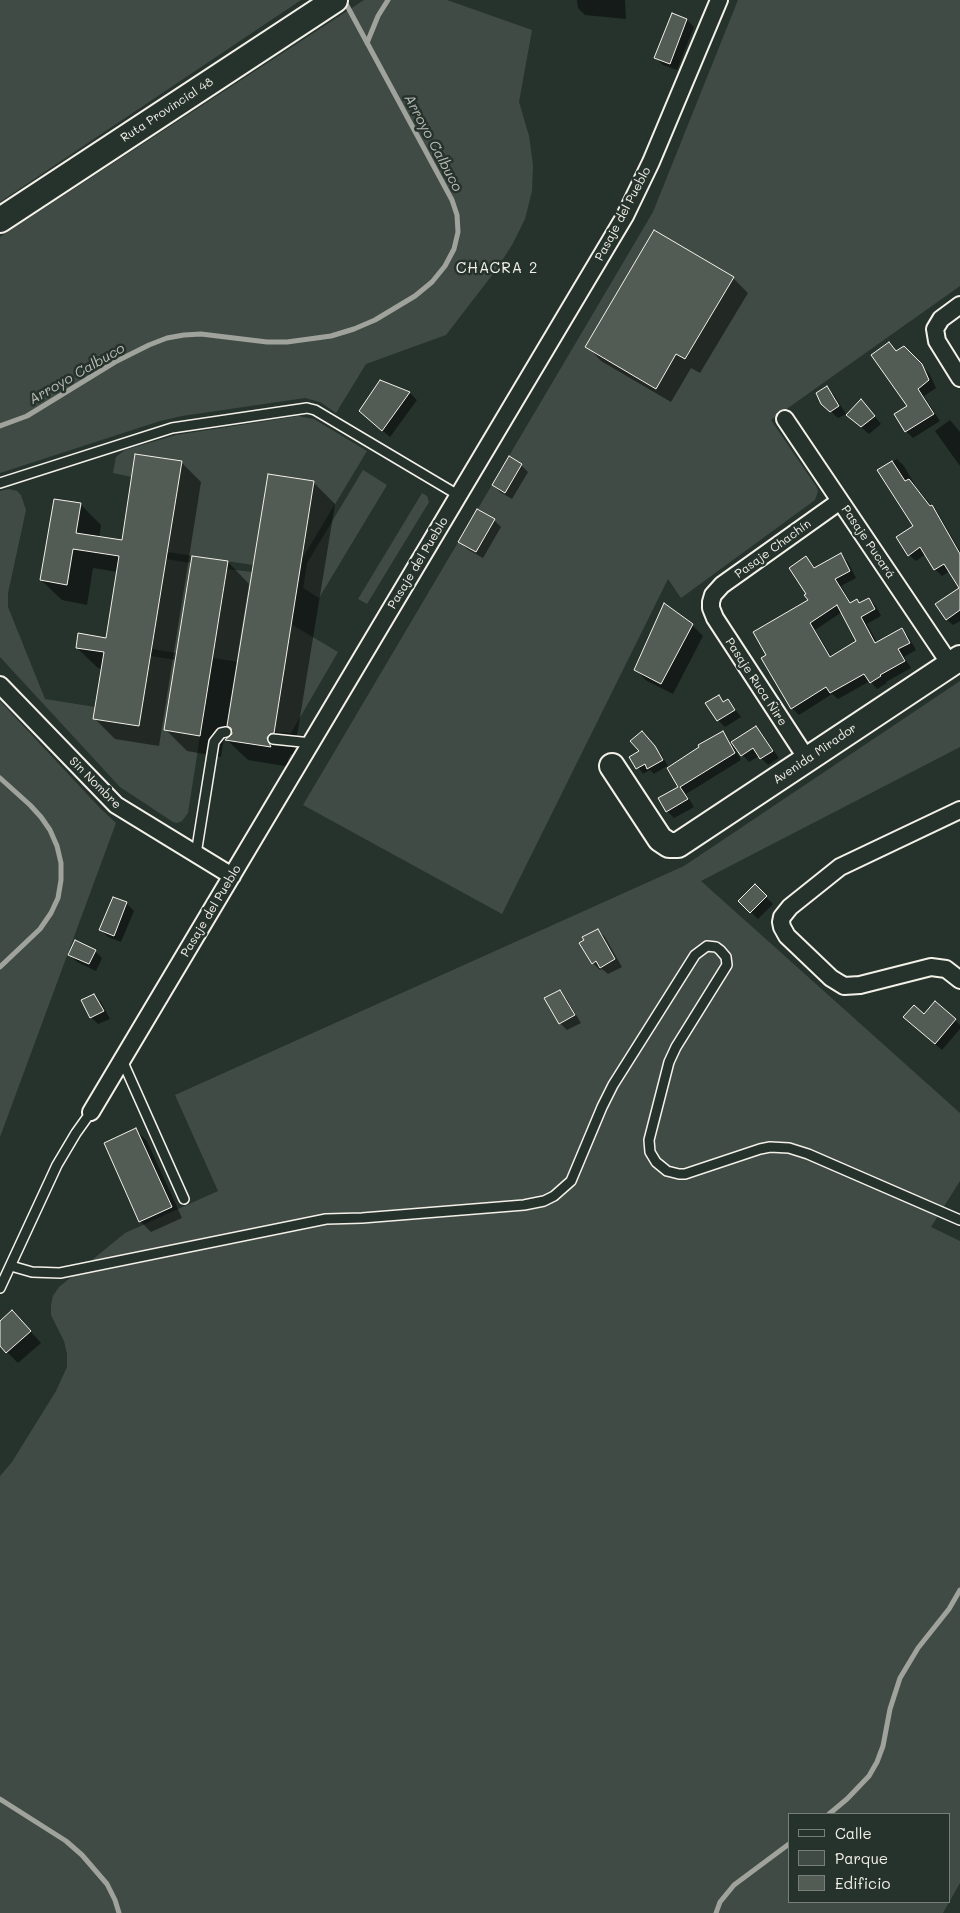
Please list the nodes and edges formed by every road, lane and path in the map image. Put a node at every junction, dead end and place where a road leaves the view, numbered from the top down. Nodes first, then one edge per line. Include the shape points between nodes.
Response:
1 (719, 0) edge
2 (333, 1) edge
3 (0, 220) edge
4 (960, 305) edge
5 (960, 378) edge
6 (785, 419) dead end
7 (0, 483) edge
8 (458, 495) junction
9 (840, 500) junction
10 (711, 602) joint
11 (955, 661) edge
12 (0, 685) edge
13 (226, 732) dead end
14 (273, 738) dead end
15 (311, 743) junction
16 (807, 759) junction
17 (612, 766) dead end
18 (960, 810) edge
19 (196, 854) junction
20 (232, 876) junction
21 (960, 980) edge
22 (122, 1060) junction
23 (91, 1112) joint
24 (184, 1198) dead end
25 (960, 1220) edge
26 (11, 1266) junction
27 (0, 1288) edge

1 - 8 street, Pasaje del Pueblo via 628,209
2 - 3 street, Ruta Provincial 48
4 - 5 street via 941,318 935,329 937,341
6 - 9 street, Pasaje Pucará
7 - 8 lane via 172,428 308,408
8 - 15 street, Pasaje del Pueblo
9 - 10 street, Pasaje Chachín via 722,585
9 - 11 street, Pasaje Pucará
10 - 16 street, Pasaje Ruca Ñire via 715,618
11 - 16 street, Avenida Mirador
12 - 19 street, Sin Nombre via 109,800
13 - 19 lane via 218,735 214,742
14 - 15 lane
15 - 20 street, Pasaje del Pueblo
16 - 17 street, Avenida Mirador via 673,846 657,835
18 - 21 street via 840,867 790,907 781,922 787,936 831,978 844,986 931,967 946,969
19 - 20 street, Sin Nombre
20 - 22 street, Pasaje del Pueblo
22 - 23 street, Pasaje del Pueblo
22 - 24 lane
23 - 26 lane via 57,1165
25 - 26 lane via 789,1148 760,1149 685,1174 667,1171 656,1162 650,1152 649,1140 669,1062 727,965 720,950 707,946 695,955 613,1085 571,1181 544,1201 524,1206 326,1219 60,1273 32,1272
26 - 27 lane

